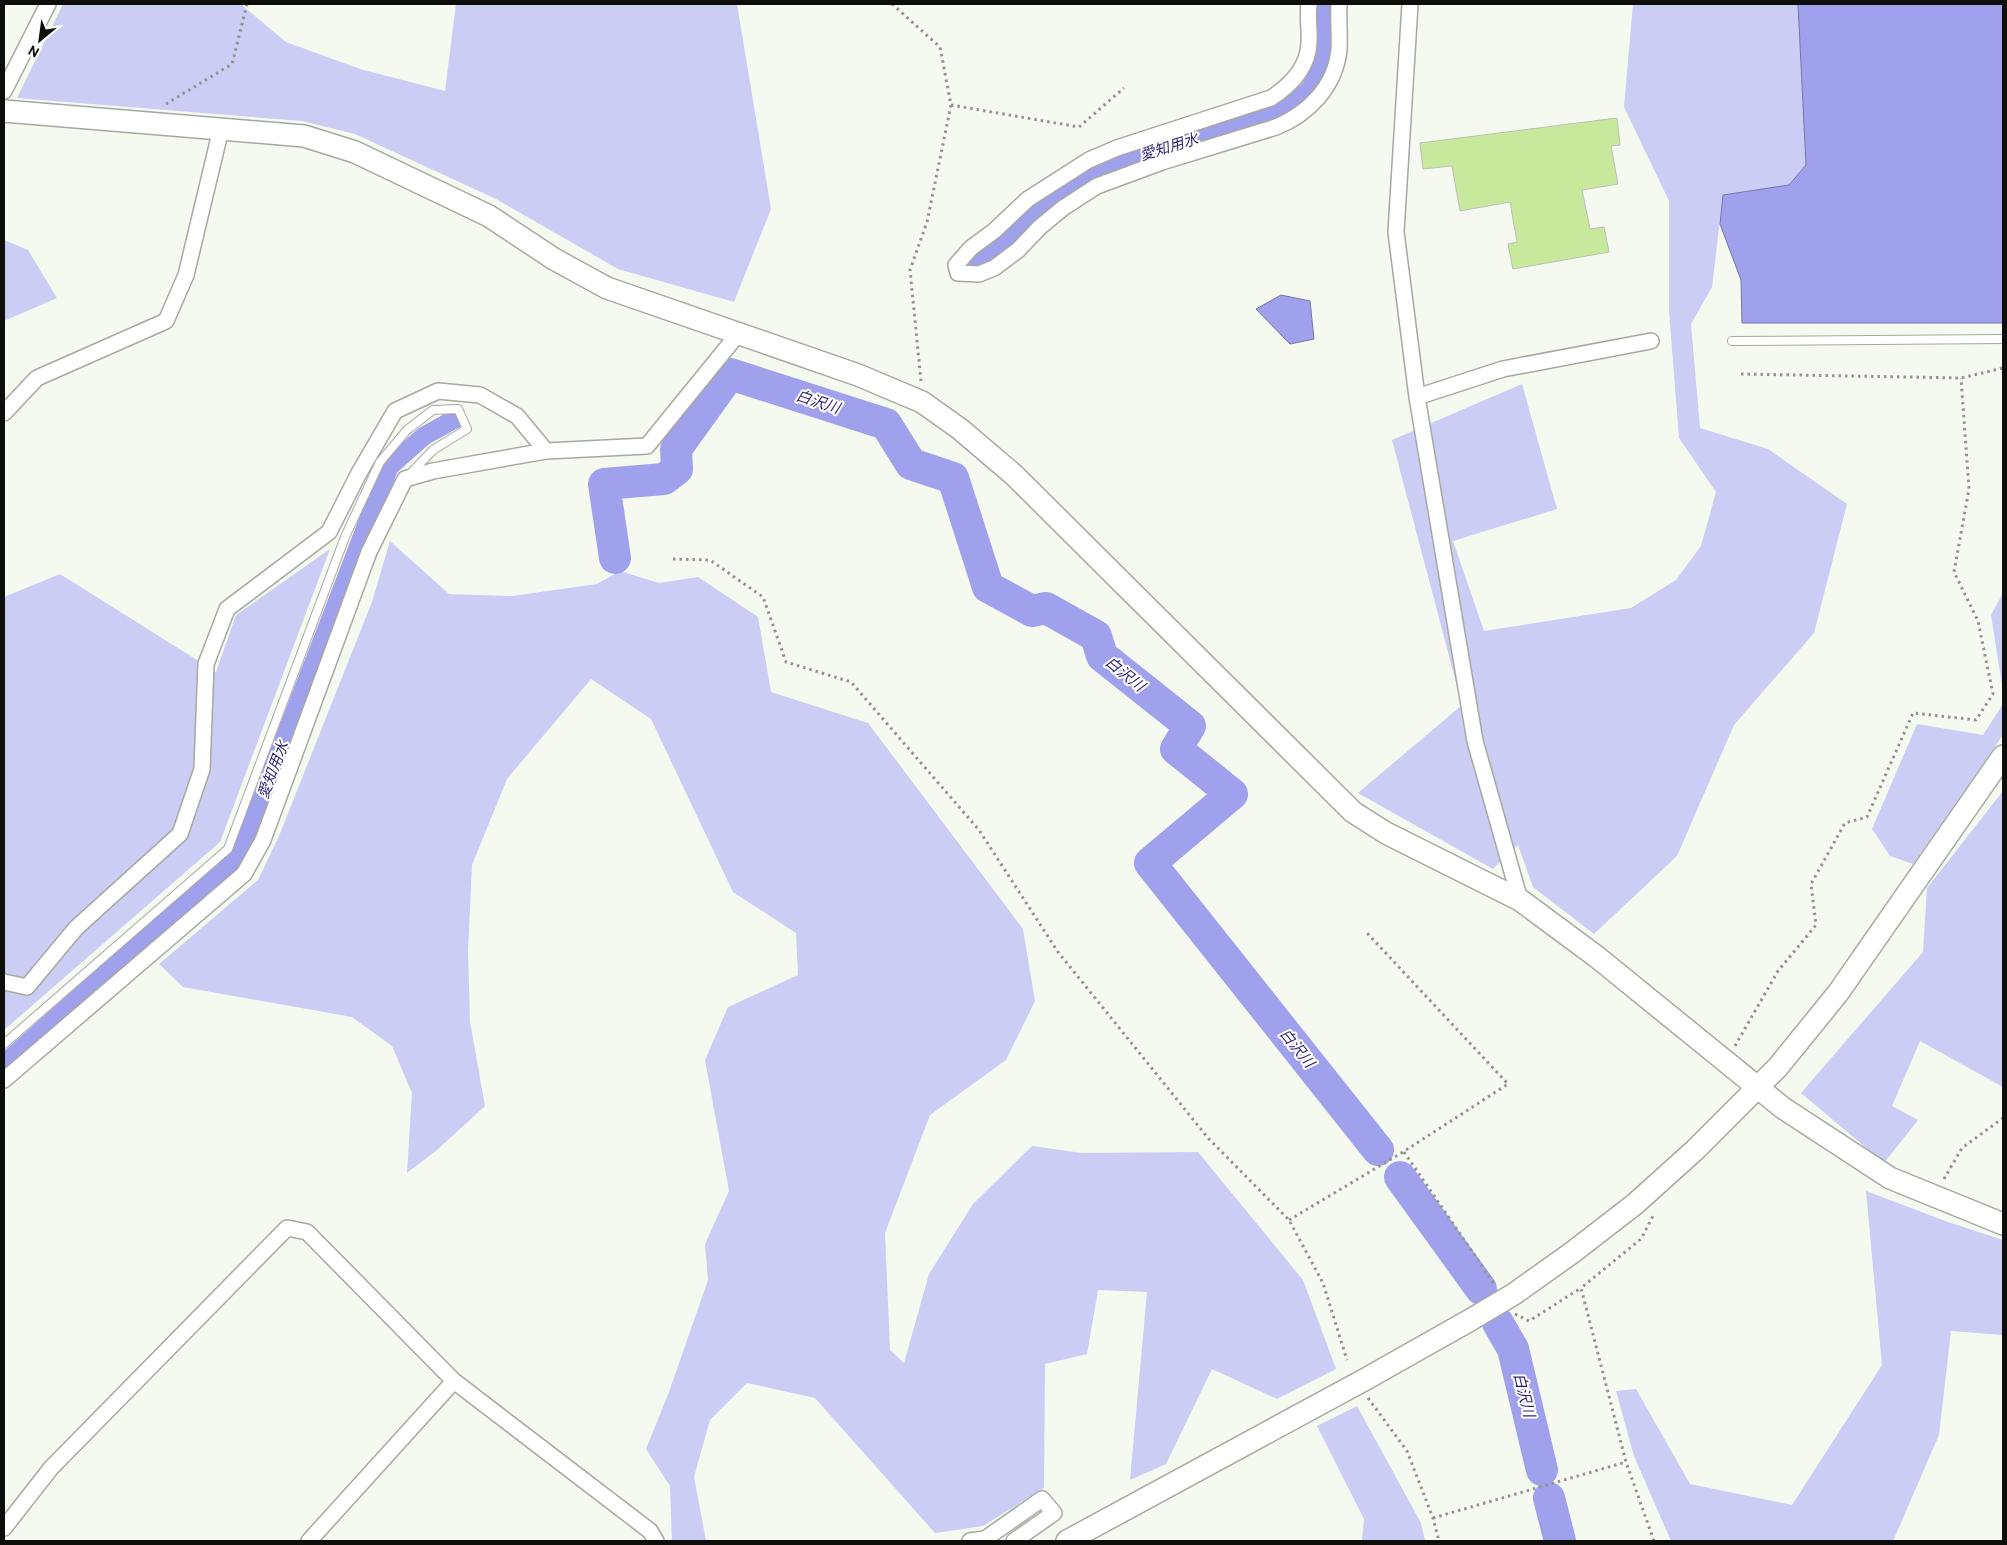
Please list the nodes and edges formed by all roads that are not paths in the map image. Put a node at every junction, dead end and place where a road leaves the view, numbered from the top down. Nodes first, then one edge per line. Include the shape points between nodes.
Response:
1 (48, 4) edge
2 (1309, 4) edge
3 (1339, 4) edge
4 (1410, 4) edge
5 (4, 91) edge
6 (4, 111) edge
7 (221, 128) junction
8 (738, 334) junction
9 (2003, 339) edge
10 (1651, 341) dead end
11 (1732, 341) dead end
12 (1416, 397) junction
13 (4, 413) edge
14 (546, 451) junction
15 (405, 479) junction
16 (2003, 756) edge
17 (1520, 900) junction
18 (4, 982) edge
19 (4, 1044) edge
20 (4, 1080) edge
21 (1759, 1088) junction
22 (2003, 1224) edge
23 (454, 1381) junction
24 (4, 1528) edge
25 (309, 1541) edge
26 (656, 1541) edge
27 (970, 1541) edge
28 (1014, 1541) edge
29 (1067, 1541) edge

1 - 5 street
2 - 3 street via 1307,58 1286,88 1271,98 1089,160 1028,199 994,232 971,248 956,265 958,274 979,274 994,268 1063,208 1097,186 1292,121 1313,103 1331,78 1339,49
4 - 12 street via 1396,232
6 - 7 street
7 - 8 street via 304,136 355,152 489,216 554,259 607,288
7 - 13 street via 186,275 166,321 37,378
8 - 14 street via 646,446
8 - 17 street via 858,375 922,402 960,429 1014,475 1354,812 1386,833
9 - 11 lane
10 - 12 street via 1503,368
12 - 17 street via 1476,741
14 - 15 street
14 - 18 street via 517,416 480,394 438,390 395,411 328,532 226,609 206,664 202,769 180,834 76,928 27,987
15 - 19 lane via 433,450 467,429 458,409 433,410 406,430 380,462 345,537 228,849
15 - 20 street via 369,552 263,840 244,874
16 - 21 street via 1838,993
17 - 21 street via 1597,957
21 - 22 street via 1783,1108 1890,1178
21 - 29 street via 1635,1204 1514,1294 1364,1380
23 - 24 street via 306,1232 287,1228 51,1468
23 - 25 street
23 - 26 street via 650,1531
27 - 28 street via 986,1539 1042,1499 1054,1513

